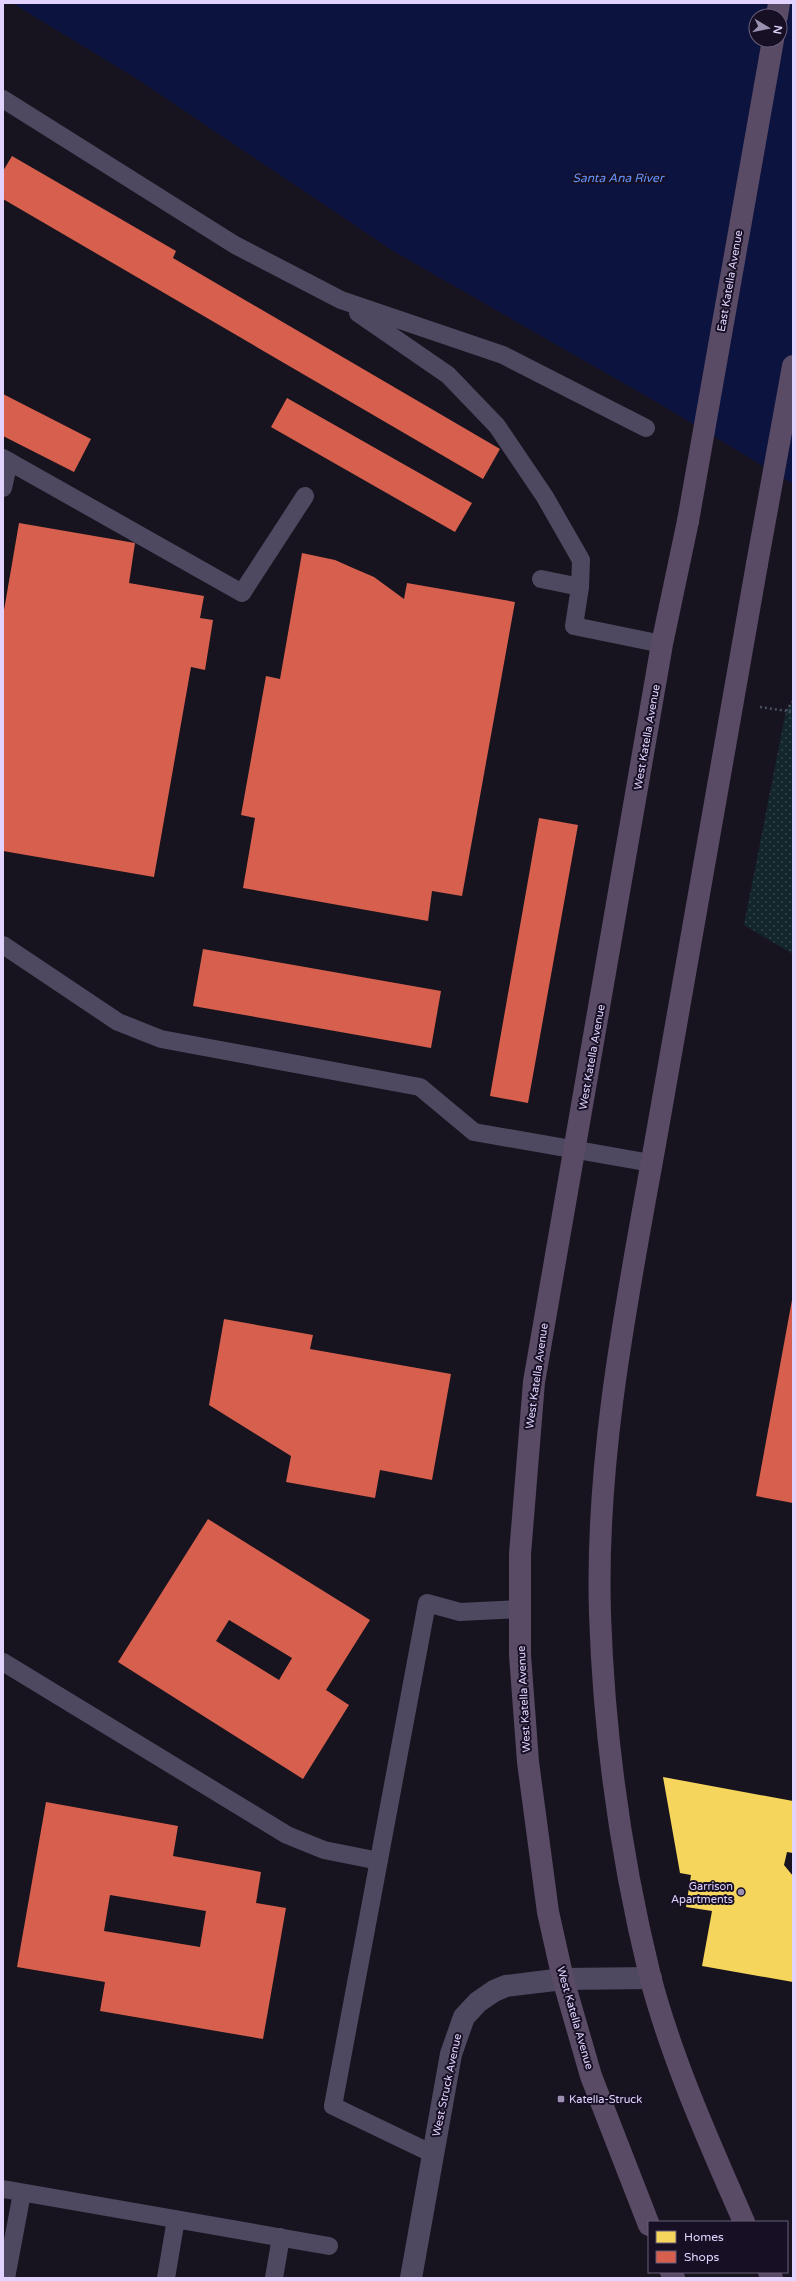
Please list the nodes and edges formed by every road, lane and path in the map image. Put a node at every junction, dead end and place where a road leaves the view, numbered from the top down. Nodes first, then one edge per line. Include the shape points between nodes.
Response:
1 (772, 48) edge
2 (3, 99) edge
3 (341, 300) junction
4 (793, 366) edge
5 (646, 428) dead end
6 (6, 459) edge
7 (3, 488) edge
8 (304, 496) dead end
9 (688, 521) joint
10 (541, 579) dead end
11 (580, 586) junction
12 (662, 644) junction
13 (793, 701) edge
14 (793, 713) edge
15 (3, 945) edge
16 (575, 1150) junction
17 (651, 1163) junction
18 (520, 1609) junction
19 (3, 1662) edge
20 (379, 1861) junction
21 (651, 1978) junction
22 (563, 1979) junction
23 (433, 2154) junction
24 (3, 2189) edge
25 (22, 2192) junction
26 (176, 2219) junction
27 (648, 2221) edge
28 (744, 2221) edge
29 (281, 2237) junction
30 (330, 2246) dead end
31 (6, 2278) edge
32 (166, 2278) edge
33 (274, 2278) edge
34 (411, 2278) edge

1 - 9 main road, East Katella Avenue, bridge
2 - 3 lane via 235,244
3 - 5 lane via 503,355
3 - 11 lane via 448,375 497,426 545,497 581,560
4 - 17 main road, bridge
6 - 7 lane
6 - 8 lane via 242,593
9 - 12 main road, West Katella Avenue
10 - 11 lane
11 - 12 lane via 574,626
12 - 16 main road, West Katella Avenue
13 - 14 path via 786,711
15 - 16 lane via 118,1022 161,1039 420,1087 474,1132
16 - 17 lane
16 - 18 main road, West Katella Avenue via 534,1382 523,1509
17 - 21 main road via 615,1380 605,1462 600,1612 609,1736 617,1797 628,1871
18 - 20 lane via 460,1612 426,1603
18 - 22 main road, West Katella Avenue via 520,1655 528,1762 543,1882
19 - 20 lane via 287,1835 324,1850
20 - 23 lane via 333,2106
21 - 22 street, West Struck Avenue
21 - 28 main road via 677,2060
22 - 23 street, West Struck Avenue via 506,1986 478,2002 464,2017 451,2054
22 - 27 main road, West Katella Avenue via 591,2076
23 - 34 street, West Struck Avenue
24 - 25 lane
25 - 26 lane
25 - 31 lane
26 - 29 lane
26 - 32 lane
29 - 30 lane
29 - 33 lane

